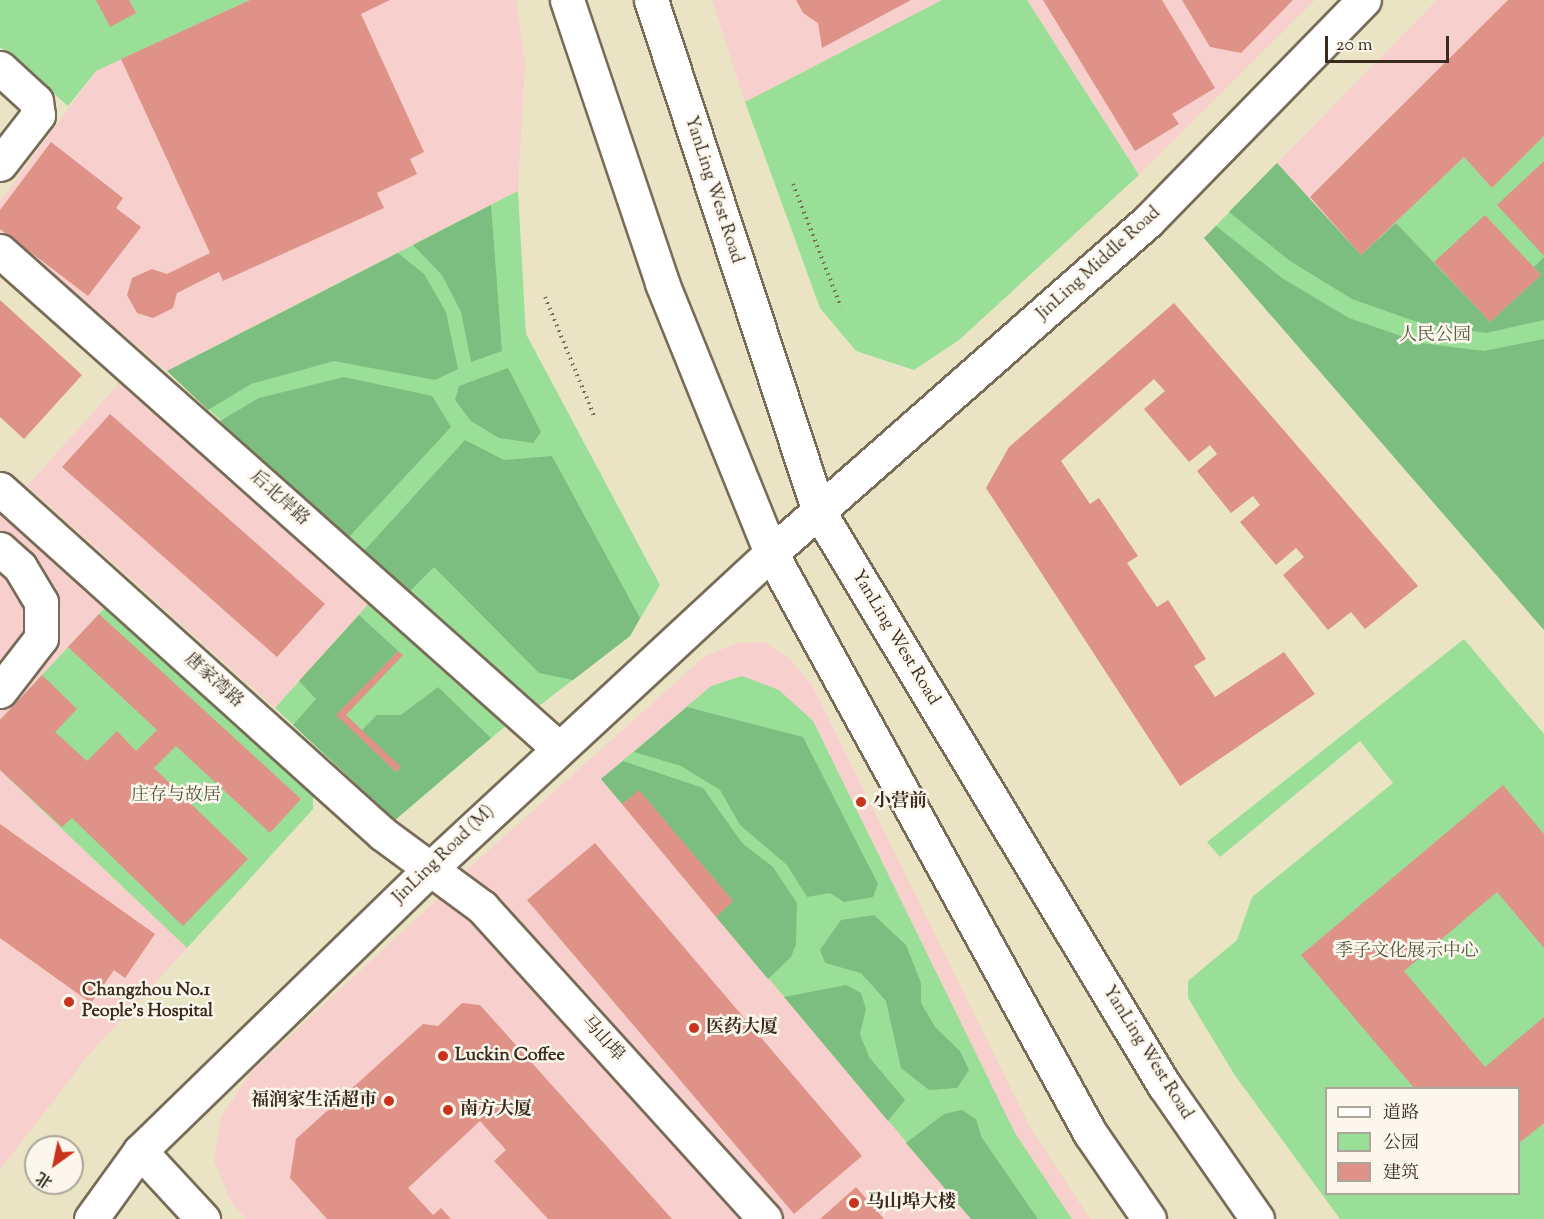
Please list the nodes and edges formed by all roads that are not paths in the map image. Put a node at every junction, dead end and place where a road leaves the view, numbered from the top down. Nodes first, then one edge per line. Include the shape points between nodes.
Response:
1 (567, 0) edge
2 (651, 0) edge
3 (1364, 0) edge
4 (0, 68) edge
5 (0, 164) edge
6 (0, 251) edge
7 (0, 489) edge
8 (819, 512) junction
9 (0, 549) edge
10 (771, 554) junction
11 (0, 691) edge
12 (557, 747) junction
13 (431, 868) junction
14 (140, 1151) junction
15 (91, 1219) edge
16 (203, 1219) edge
17 (765, 1219) edge
18 (1149, 1219) edge
19 (1257, 1219) edge

1 - 10 main road via 662,283
2 - 8 main road, YanLing West Road
3 - 8 main road, JinLing Middle Road via 1148,221
4 - 5 main road via 36,101 38,115
6 - 12 main road, 后北岸路
7 - 13 main road, 唐家湾路 via 384,834
8 - 10 main road, JinLing Road (M)
8 - 19 main road, YanLing West Road via 1164,1085
9 - 11 main road via 20,567 41,602 41,638
10 - 12 main road, JinLing Road (M)
10 - 18 main road via 1090,1133
12 - 13 main road, JinLing Road (M)
13 - 14 main road, JinLing Road (M)
13 - 17 main road, 马山埠 via 482,907
14 - 15 main road, JinLing Road (M)
14 - 16 main road

